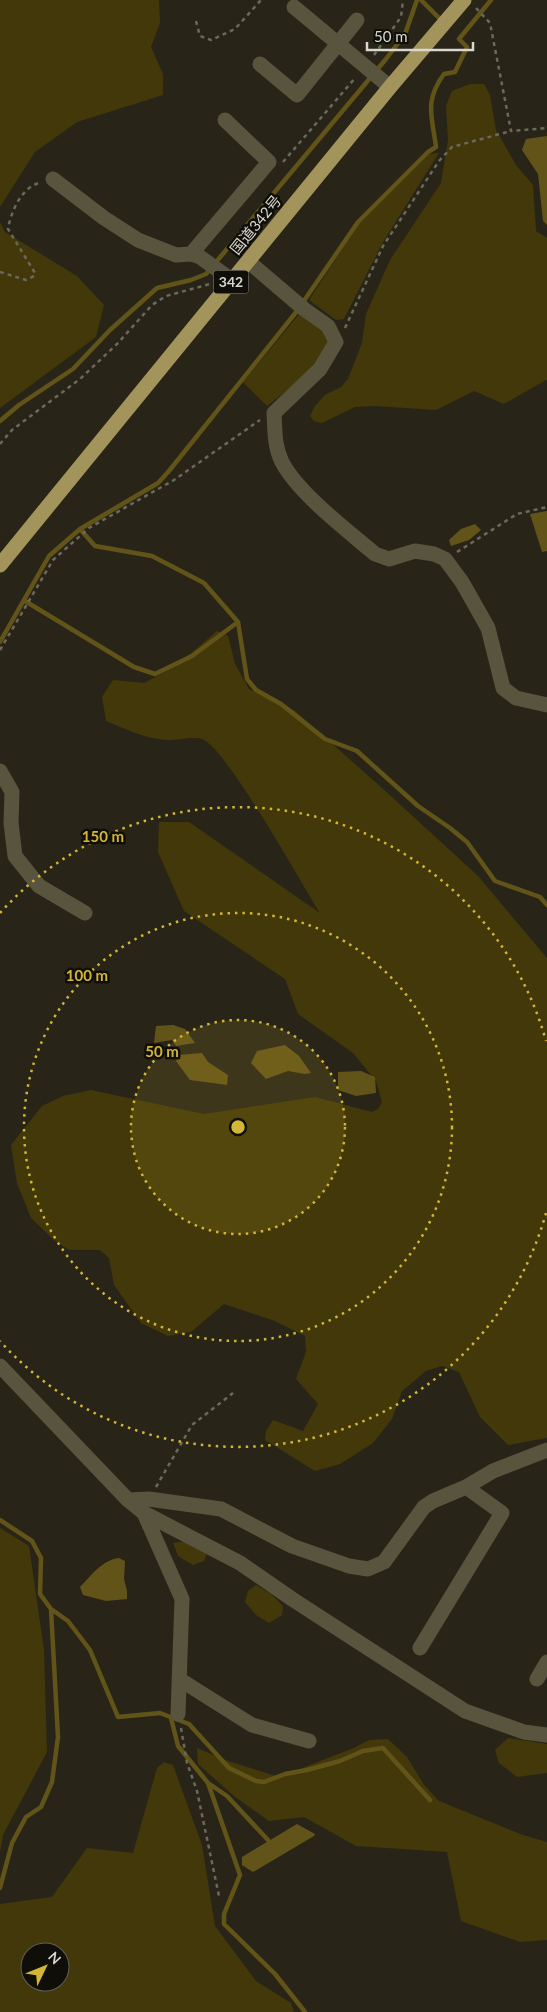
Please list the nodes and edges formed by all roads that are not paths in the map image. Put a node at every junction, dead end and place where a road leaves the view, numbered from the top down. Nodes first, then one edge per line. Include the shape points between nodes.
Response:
1 (464, 0) edge
2 (294, 7) dead end
3 (357, 20) dead end
4 (338, 44) junction
5 (260, 64) dead end
6 (390, 87) junction
7 (225, 120) dead end
8 (53, 179) road end
9 (191, 254) junction
10 (249, 262) junction
11 (230, 280) junction
12 (0, 566) edge
13 (547, 705) edge
14 (0, 771) edge
15 (85, 913) dead end
16 (0, 1366) edge
17 (547, 1450) edge
18 (466, 1487) junction
19 (146, 1506) junction
20 (420, 1648) dead end
21 (547, 1662) edge
22 (179, 1679) junction
23 (537, 1679) dead end
24 (178, 1714) road end
25 (547, 1735) edge
26 (309, 1741) dead end

1 - 6 highway, 国道342号 / 342
2 - 4 street
3 - 4 street
4 - 5 street via 297,95
4 - 6 street
6 - 10 highway, 国道342号 / 342
7 - 9 street via 269,162
8 - 9 street via 138,240 176,255
9 - 11 street
10 - 11 highway, 国道342号 / 342
10 - 13 street via 328,326 336,342 320,369 274,413 275,439 282,462 299,486 375,554 390,559 415,551 445,559 488,628 503,688 516,698
11 - 12 highway, 国道342号 / 342
14 - 15 street via 12,792 15,856 39,886
16 - 19 street via 128,1500
17 - 18 street via 493,1471
18 - 19 street via 424,1507 384,1562 368,1570 292,1546 221,1509
18 - 20 street via 502,1513
19 - 22 street via 182,1599
19 - 25 street via 240,1563 465,1711 524,1732
21 - 23 street
22 - 24 street
22 - 26 street via 252,1725

